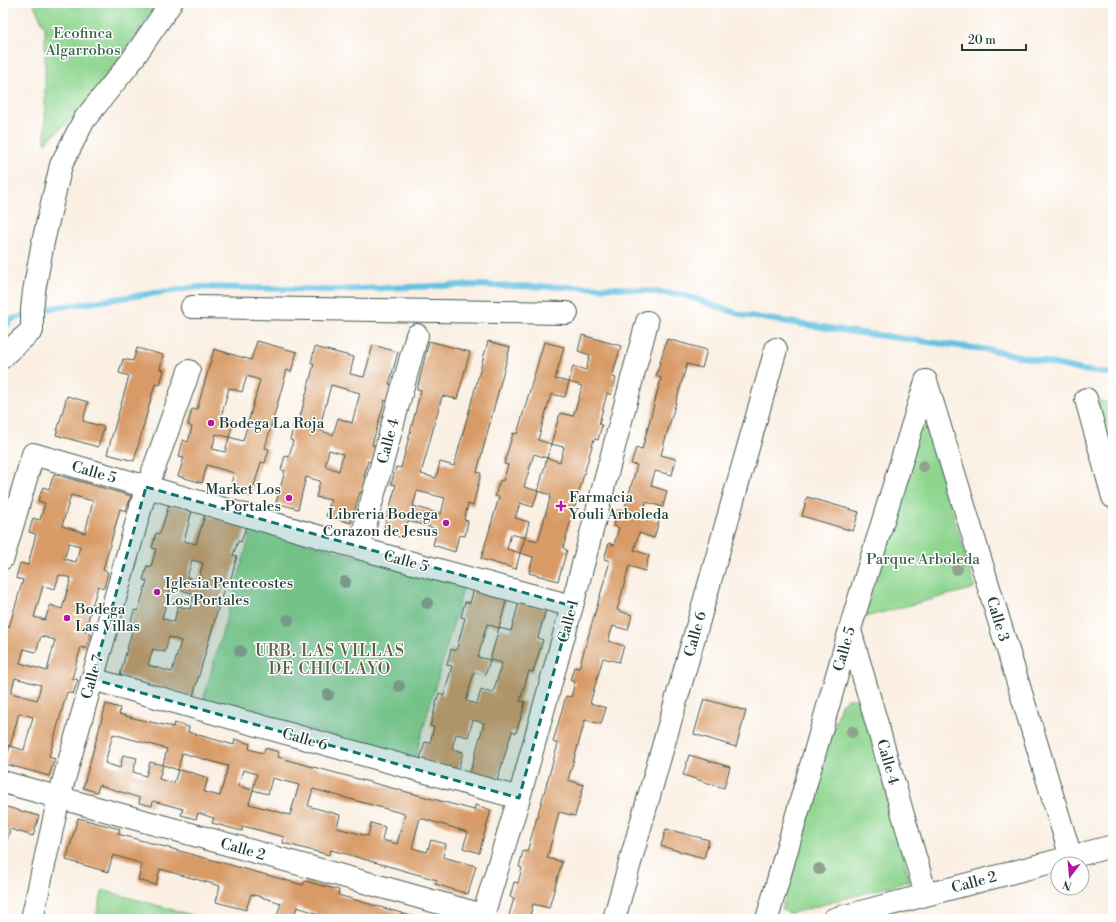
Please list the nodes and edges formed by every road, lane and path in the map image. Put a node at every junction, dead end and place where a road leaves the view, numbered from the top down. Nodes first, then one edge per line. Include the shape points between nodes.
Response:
1 (170, 3) edge
2 (192, 307) dead end
3 (567, 313) dead end
4 (647, 322) dead end
5 (416, 335) dead end
6 (776, 349) dead end
7 (3, 356) edge
8 (189, 371) dead end
9 (926, 380) joint
10 (1086, 399) dead end
11 (146, 487) junction
12 (1113, 497) edge
13 (359, 548) junction
14 (3, 558) edge
15 (572, 606) junction
16 (850, 630) junction
17 (92, 680) junction
18 (3, 782) edge
19 (59, 797) junction
20 (519, 798) junction
21 (1113, 846) edge
22 (1071, 856) edge
23 (1075, 856) edge
24 (1050, 863) edge
25 (926, 895) junction
26 (482, 917) edge
27 (32, 919) edge
28 (614, 919) edge
29 (767, 919) edge
30 (834, 919) edge

1 - 7 street via 130,63 84,120 61,165 34,291 32,330
2 - 3 street
4 - 15 street, Calle 1
5 - 13 street, Calle 4
6 - 28 street, Calle 6
8 - 11 street, Calle 7
9 - 16 street, Calle 5
9 - 22 street, Calle 3
10 - 12 street
11 - 13 street, Calle 5
11 - 14 street, Calle 5 via 33,454
11 - 17 street, Calle 7
13 - 15 street, Calle 5
15 - 20 street, Calle 1
16 - 25 street, Calle 4
16 - 29 street, Calle 5
17 - 19 street, Calle 7
17 - 20 street, Calle 6
18 - 19 street, Calle 2
19 - 26 street, Calle 2
19 - 27 street, Calle 7
20 - 26 street, Calle 1
21 - 23 street, Calle 2
24 - 25 street, Calle 2
25 - 30 street, Calle 2

